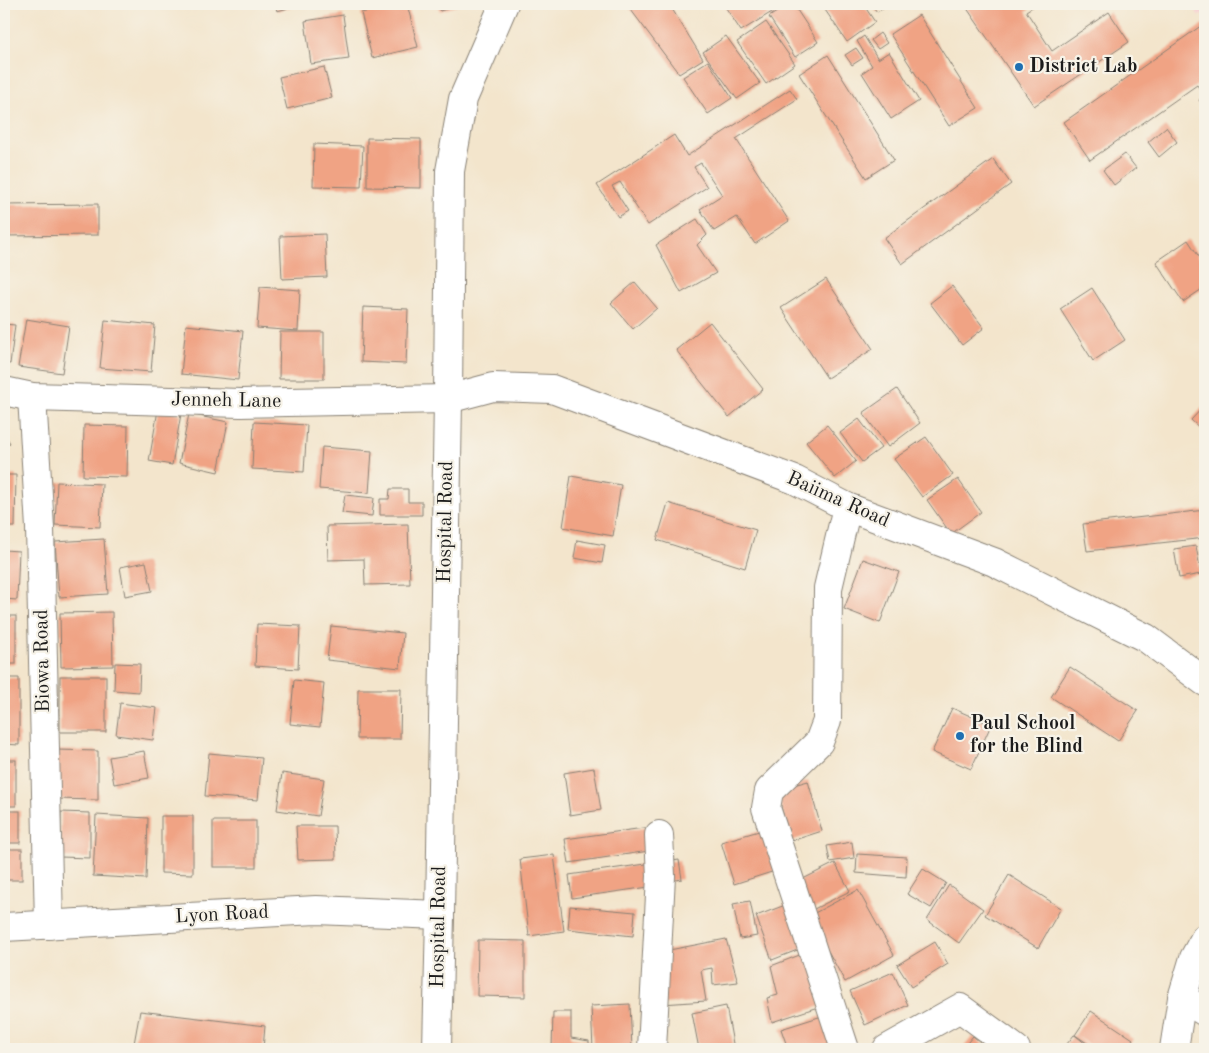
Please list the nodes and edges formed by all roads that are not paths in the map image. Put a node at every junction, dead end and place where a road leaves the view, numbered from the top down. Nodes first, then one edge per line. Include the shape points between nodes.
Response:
1 (504, 4) edge
2 (4, 391) edge
3 (32, 397) junction
4 (448, 399) junction
5 (846, 507) junction
6 (1205, 682) edge
7 (659, 836) dead end
8 (440, 915) junction
9 (49, 925) junction
10 (4, 927) edge
11 (1205, 938) edge
12 (1182, 998) junction
13 (1205, 1012) edge
14 (437, 1049) edge
15 (652, 1049) edge
16 (845, 1049) edge
17 (887, 1049) edge
18 (1016, 1049) edge
19 (1174, 1049) edge

1 - 4 street, Hospital Road via 463,99 450,171
2 - 3 street, Jenneh Lane
3 - 4 street, Jenneh Lane via 242,403
3 - 9 street, Biowa Road via 40,528
4 - 5 street, Baiima Road via 493,387 552,389 795,480
4 - 8 street, Hospital Road
5 - 6 street, Baiima Road via 994,562 1146,638
5 - 16 street via 828,588 827,721 820,742 769,791 766,808
7 - 15 street via 661,876
8 - 9 street, Lyon Road via 316,910
8 - 14 street, Hospital Road
9 - 10 street, Lyon Road
11 - 12 street via 1194,958
12 - 13 street
12 - 19 street
17 - 18 street via 960,1008

